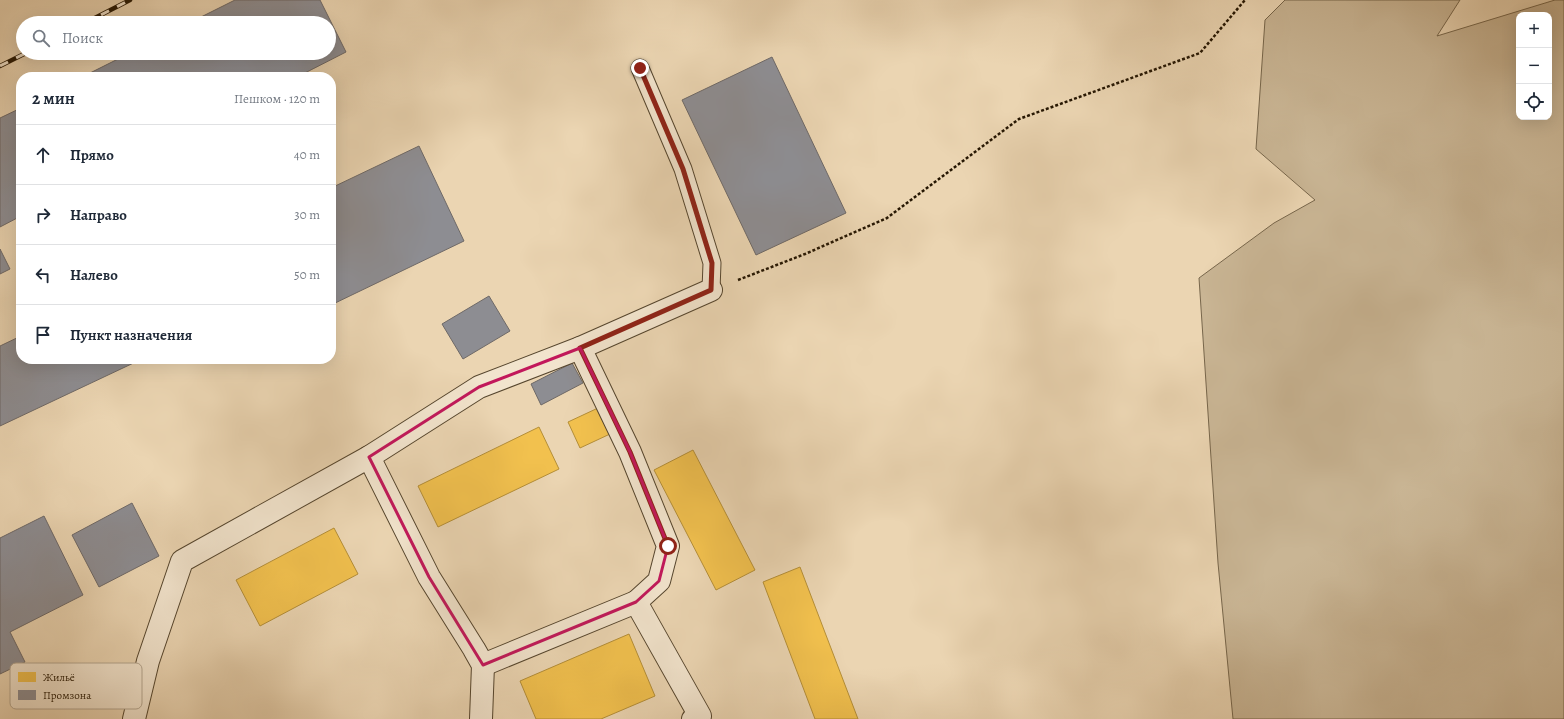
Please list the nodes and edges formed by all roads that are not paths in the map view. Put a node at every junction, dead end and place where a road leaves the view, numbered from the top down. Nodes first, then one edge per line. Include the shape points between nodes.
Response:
1 (640, 68) dead end
2 (711, 290) joint
3 (580, 348) junction
4 (369, 457) junction
5 (636, 602) junction
6 (482, 665) junction
7 (142, 686) edge
8 (136, 709) edge
9 (134, 719) edge
10 (480, 719) edge
11 (693, 719) edge

1 - 2 lane via 683,169 712,263
2 - 3 street
3 - 4 street via 478,387
3 - 5 street via 630,452 668,546 659,581
4 - 6 street via 429,577
4 - 7 street via 182,561
5 - 6 street
5 - 11 street via 700,716
6 - 10 street
8 - 9 street

